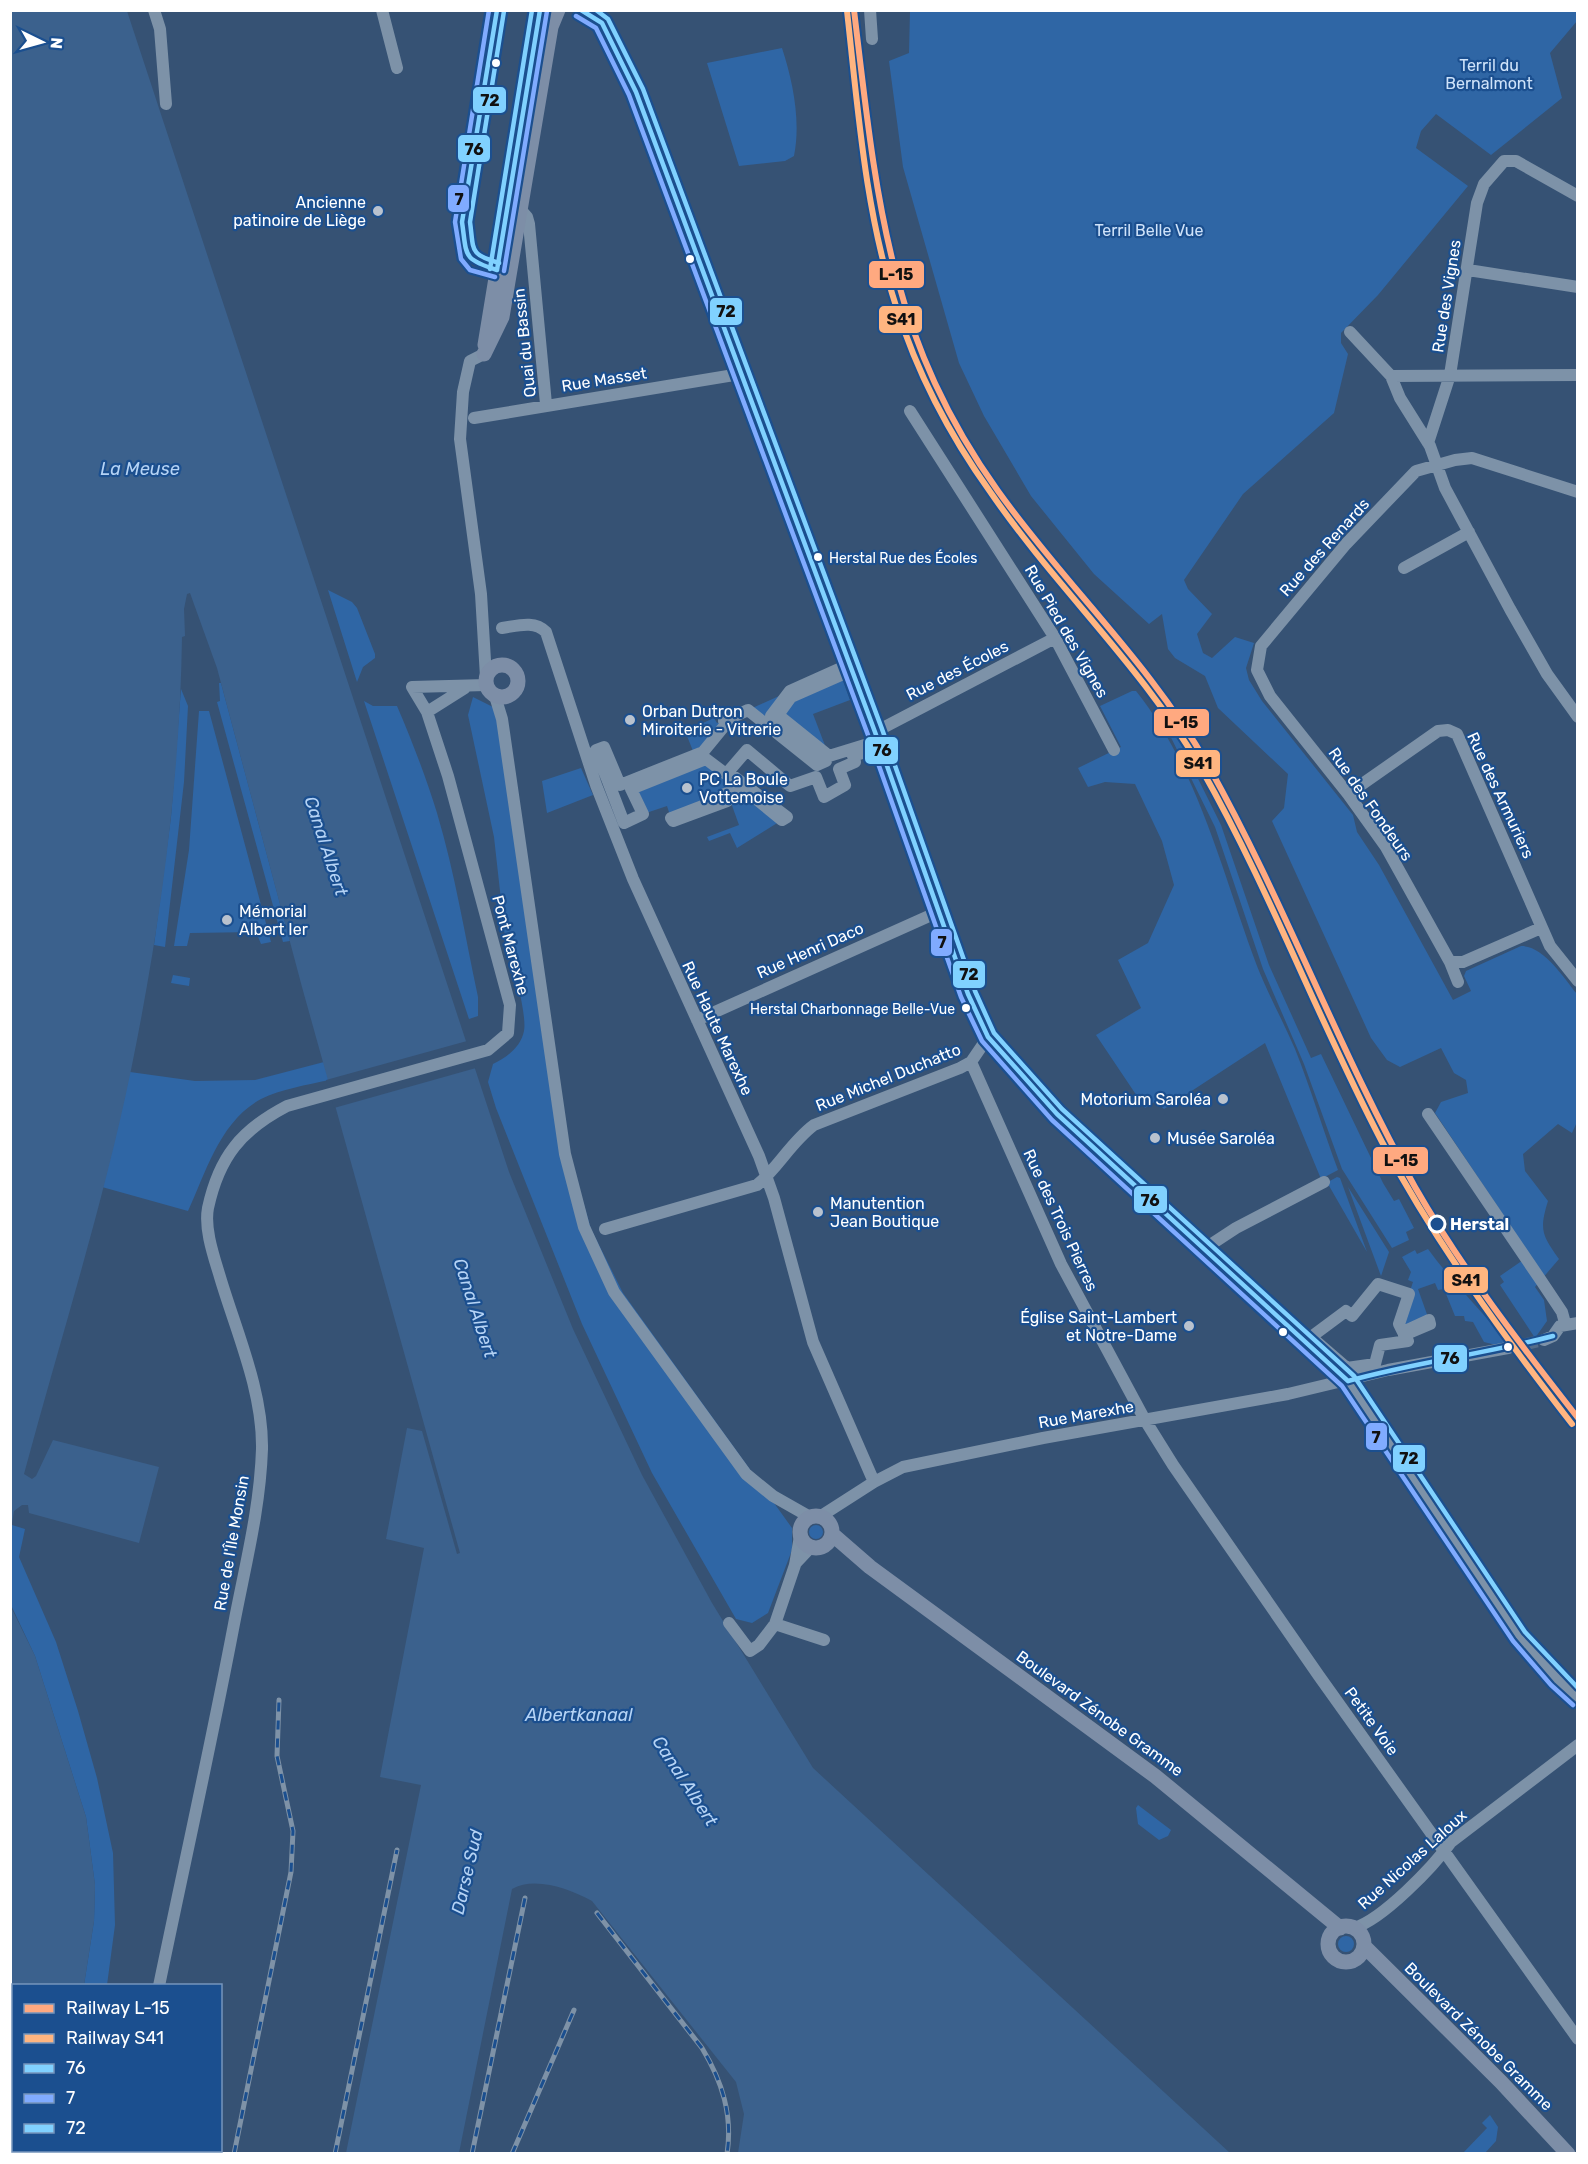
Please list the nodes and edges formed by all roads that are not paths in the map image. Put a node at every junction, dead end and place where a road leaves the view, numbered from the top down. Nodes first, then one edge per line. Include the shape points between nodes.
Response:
1 (154, 10) edge
2 (382, 10) edge
3 (540, 10) edge
4 (558, 10) edge
5 (580, 10) edge
6 (595, 10) edge
7 (870, 10) edge
8 (602, 23) junction
9 (872, 39) dead end
10 (396, 68) dead end
11 (166, 104) dead end
12 (1578, 196) edge
13 (520, 210) junction
14 (1468, 270) junction
15 (1578, 287) edge
16 (1350, 332) dead end
17 (484, 354) junction
18 (740, 374) junction
19 (1450, 375) junction
20 (1578, 375) edge
21 (1391, 376) junction
22 (546, 405) junction
23 (910, 411) dead end
24 (474, 418) dead end
25 (1428, 443) junction
26 (1438, 465) junction
27 (1578, 492) edge
28 (1469, 532) junction
29 (1404, 568) dead end
30 (502, 628) dead end
31 (1055, 638) junction
32 (1257, 670) joint
33 (489, 686) junction
34 (465, 688) junction
35 (427, 712) junction
36 (1578, 717) edge
37 (875, 732) junction
38 (871, 750) joint
39 (1114, 750) dead end
40 (1348, 794) junction
41 (938, 912) junction
42 (1541, 928) junction
43 (1450, 963) junction
44 (1578, 981) edge
45 (1458, 982) dead end
46 (697, 1020) junction
47 (988, 1037) junction
48 (971, 1062) junction
49 (325, 1096) joint
50 (1428, 1114) dead end
51 (767, 1177) junction
52 (1324, 1182) dead end
53 (605, 1229) dead end
54 (1204, 1249) junction
55 (1574, 1323) edge
56 (1548, 1338) tunnel mouth
57 (1509, 1348) tunnel mouth
58 (1375, 1364) joint
59 (1348, 1381) junction
60 (1145, 1420) junction
61 (874, 1482) junction
62 (823, 1523) junction
63 (800, 1536) junction
64 (811, 1547) junction
65 (795, 1565) junction
66 (729, 1623) dead end
67 (775, 1624) junction
68 (824, 1640) dead end
69 (1578, 1699) edge
70 (1578, 1745) edge
71 (1445, 1850) junction
72 (1347, 1928) junction
73 (1364, 1946) junction
74 (159, 1984) edge
75 (1578, 2039) edge
76 (1568, 2154) edge

1 - 11 street via 160,29
2 - 10 street
3 - 17 main road
4 - 13 main road via 551,27
5 - 8 street
6 - 8 street
7 - 9 street
8 - 18 street via 636,92
12 - 14 street, Rue des Vignes via 1516,161 1504,161 1480,193
13 - 17 main road via 502,317
13 - 22 street, Quai du Bassin via 529,224
14 - 15 street
14 - 19 street, Rue des Vignes
16 - 21 street
17 - 33 street via 470,361 463,392 460,439 482,594
18 - 22 street, Rue Masset
18 - 37 street
19 - 20 street
19 - 21 street
19 - 25 street, Rue des Vignes
21 - 25 street
22 - 24 street, Rue Masset
23 - 31 street, Rue Pied des Vignes
25 - 26 street
26 - 27 street, Rue des Renards via 1472,458
26 - 28 street via 1445,488
26 - 32 street, Rue des Renards via 1416,471 1346,544 1261,646
28 - 29 street
28 - 36 street via 1547,674
30 - 46 street, Rue Haute Marexhe via 530,625 540,626 546,632 596,785
31 - 37 street, Rue des Écoles
31 - 39 street, Rue Pied des Vignes
32 - 40 street, Rue des Fondeurs via 1270,696
33 - 34 street
33 - 62 street via 502,719 565,1154 588,1238 614,1292 746,1474 773,1496
34 - 35 street
34 - 35 street, Pont Marexhe via 412,687
35 - 49 street, Pont Marexhe via 510,1005 508,1033 484,1051
37 - 41 street
38 - 38 street via 868,744 830,756 778,715 791,698 842,675 839,669 790,691 771,716 826,761 817,765 748,710 723,721 726,724 703,753 620,785 604,747 596,750 624,823 643,814 631,789 706,759 743,787 671,818 673,821 727,801 726,796 744,789 782,820 788,817 728,772 747,750 790,786 816,777 824,796 845,785 839,769 855,762 853,756
40 - 42 street, Rue des Armuriers via 1438,731 1457,734
40 - 43 street, Rue des Fondeurs via 1386,848
41 - 46 street, Rue Henri Daco
41 - 47 street
42 - 43 street via 1463,962
42 - 44 street, Rue des Armuriers
43 - 45 street, Rue des Fondeurs
46 - 51 street, Rue Haute Marexhe
47 - 48 street, Rue Michel Duchatto
47 - 54 street via 1057,1114
48 - 51 street, Rue Michel Duchatto via 814,1125
48 - 60 street, Rue des Trois Pierres via 1061,1264
49 - 74 street, Rue de l'Île Monsin via 287,1106 240,1137 228,1154 207,1212 212,1248 258,1404 262,1445 260,1487
50 - 55 street
51 - 53 street, Rue Michel Duchatto via 757,1185
51 - 61 street, Rue Haute Marexhe via 813,1342
52 - 54 street
54 - 59 street
55 - 56 street via 1557,1329
57 - 59 street, Rue Marexhe
58 - 58 street via 1380,1345 1408,1341 1404,1335 1430,1324 1428,1320 1403,1332 1399,1324 1409,1294 1378,1284 1352,1316 1346,1311 1311,1337 1347,1368
59 - 60 street, Rue Marexhe
59 - 69 street via 1519,1637
60 - 61 street, Rue Marexhe via 903,1467
60 - 71 street, Petite Voie via 1306,1658
61 - 62 street, Rue Marexhe
62 - 63 main road via 802,1524
62 - 64 main road via 823,1547
62 - 72 main road, Boulevard Zénobe Gramme via 870,1567 1155,1776
63 - 64 main road
63 - 65 street
64 - 65 street
65 - 67 street
66 - 67 street via 750,1651
67 - 68 street
70 - 71 street, Rue Nicolas Laloux
71 - 72 street, Rue Nicolas Laloux via 1438,1861 1368,1923
71 - 75 street, Petite Voie
72 - 73 main road, Boulevard Zénobe Gramme via 1362,1937
72 - 73 main road via 1333,1933 1329,1942 1329,1950 1336,1959 1356,1959
73 - 76 main road, Boulevard Zénobe Gramme

